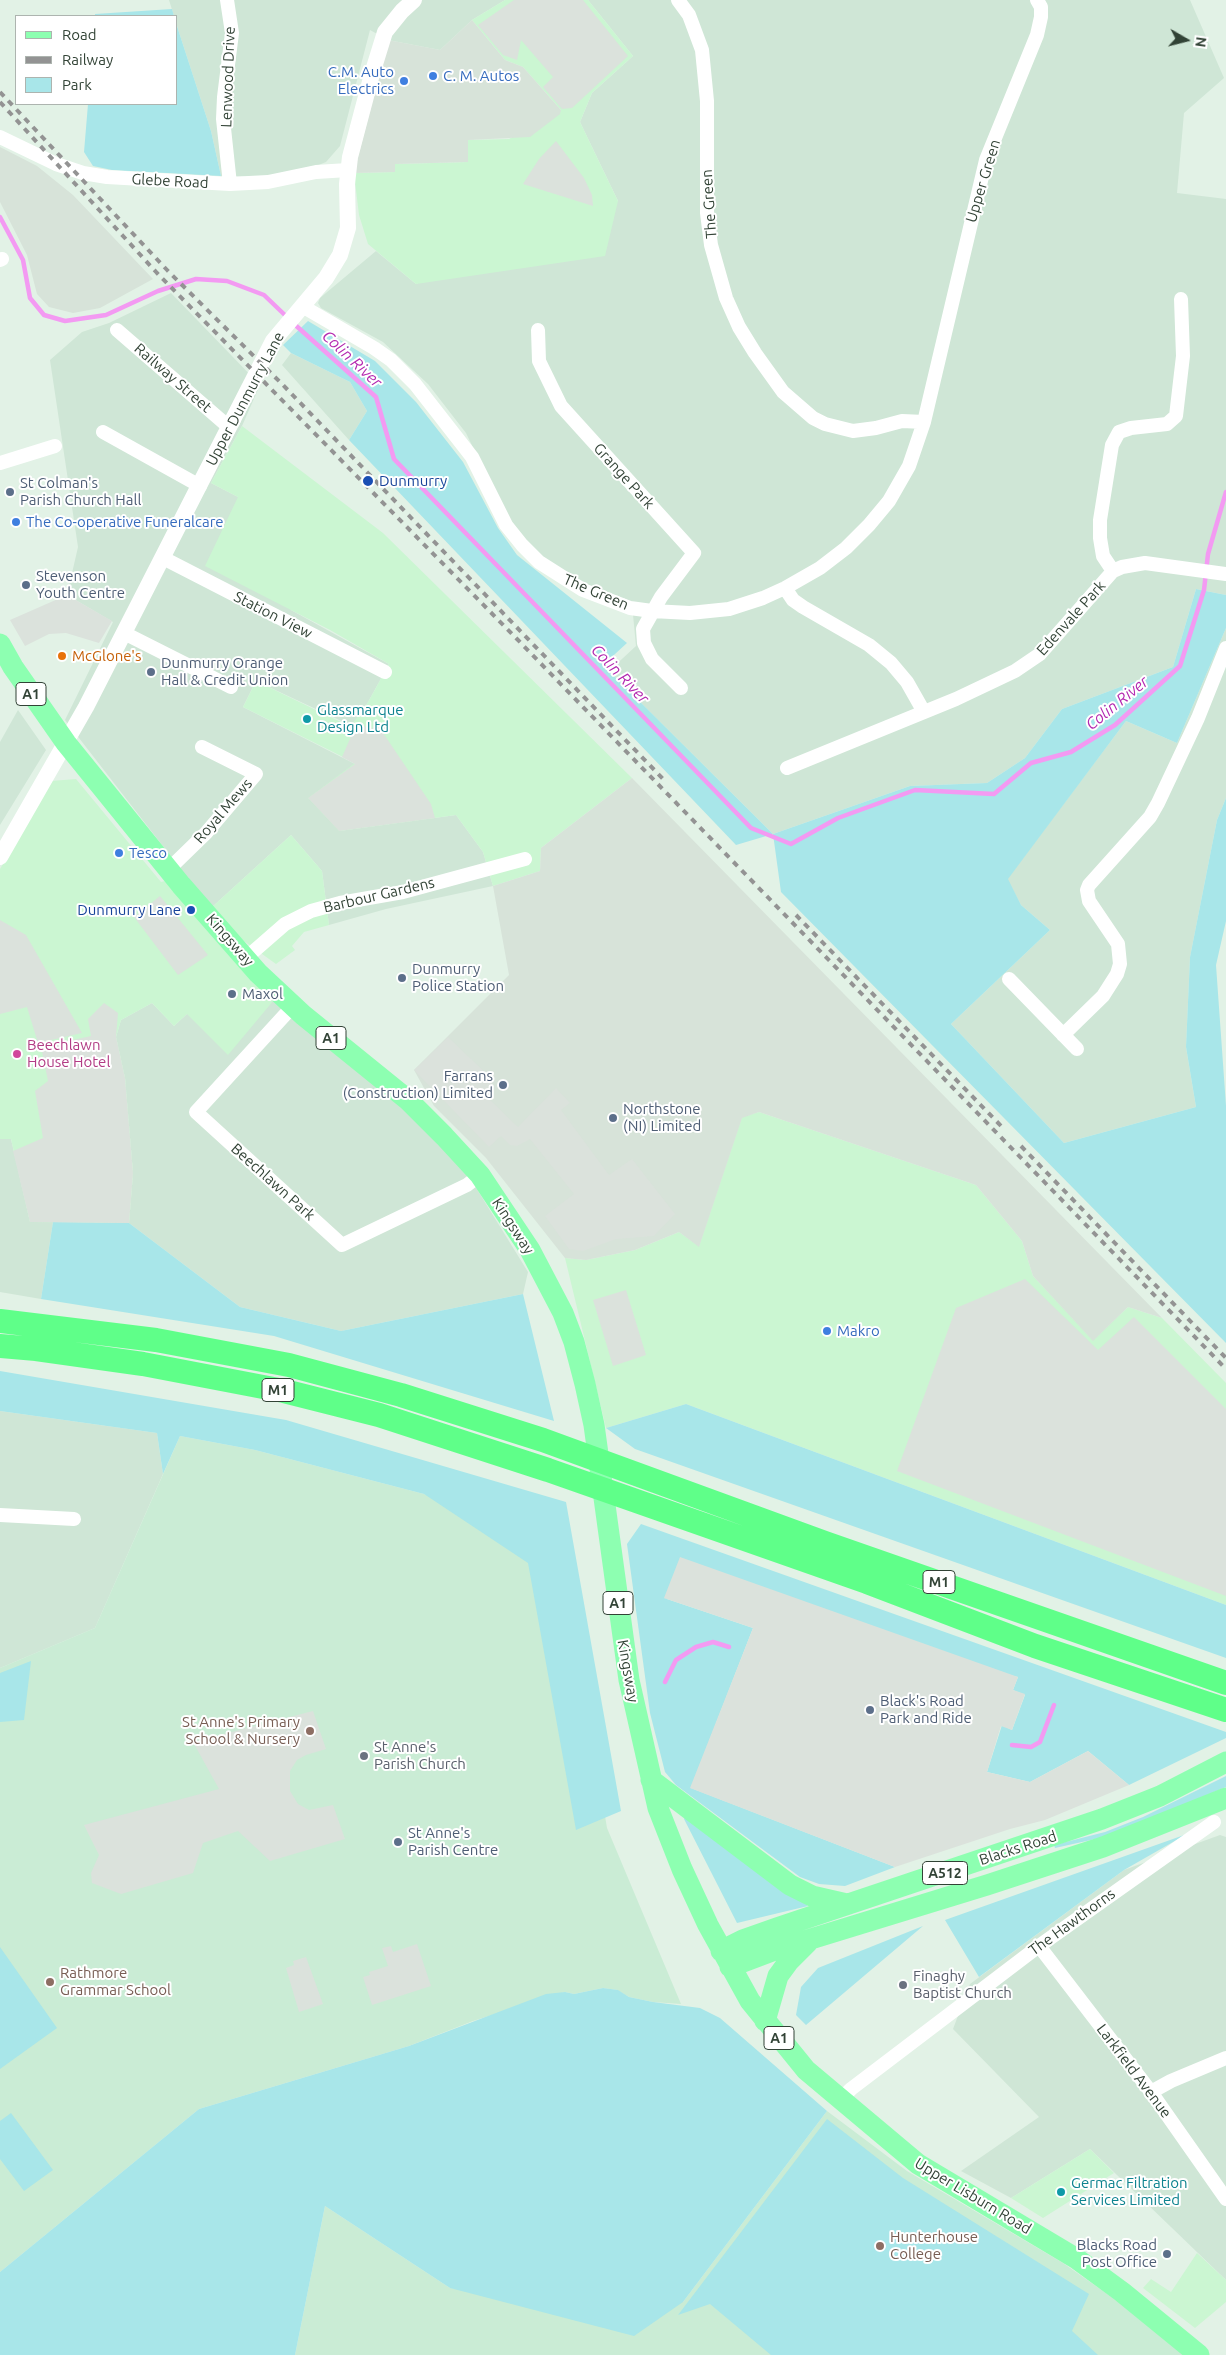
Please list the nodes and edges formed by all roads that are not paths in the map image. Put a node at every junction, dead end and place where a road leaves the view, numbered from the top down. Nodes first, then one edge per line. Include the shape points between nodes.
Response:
1 (227, 0) edge
2 (414, 0) edge
3 (678, 0) edge
4 (1037, 0) edge
5 (0, 137) edge
6 (348, 170) junction
7 (230, 184) junction
8 (1181, 299) dead end
9 (300, 308) junction
10 (117, 330) dead end
11 (538, 330) dead end
12 (937, 368) joint
13 (924, 422) junction
14 (230, 425) junction
15 (103, 432) dead end
16 (55, 446) dead end
17 (0, 463) edge
18 (200, 486) junction
19 (163, 558) junction
20 (1113, 572) junction
21 (1226, 574) edge
22 (784, 588) junction
23 (652, 612) junction
24 (124, 633) junction
25 (0, 644) edge
26 (1226, 648) edge
27 (384, 672) dead end
28 (231, 687) dead end
29 (681, 688) dead end
30 (924, 712) junction
31 (66, 743) junction
32 (202, 747) dead end
33 (787, 768) dead end
34 (0, 857) edge
35 (525, 859) dead end
36 (169, 869) junction
37 (246, 958) junction
38 (1009, 980) dead end
39 (293, 1006) junction
40 (1063, 1035) junction
41 (1076, 1049) dead end
42 (480, 1175) junction
43 (0, 1321) edge
44 (0, 1346) edge
45 (0, 1515) edge
46 (74, 1519) dead end
47 (1226, 1683) edge
48 (1226, 1710) edge
49 (1226, 1762) edge
50 (651, 1780) junction
51 (1226, 1798) edge
52 (1214, 1822) dead end
53 (850, 1904) junction
54 (810, 1940) junction
55 (1039, 1946) junction
56 (726, 1960) junction
57 (765, 2021) junction
58 (1226, 2058) edge
59 (1151, 2092) junction
60 (840, 2100) junction
61 (1226, 2199) edge
62 (1199, 2355) edge

1 - 7 street, Lenwood Drive via 232,33 223,119
2 - 6 street, Upper Dunmurry Lane via 385,32
3 - 13 street, The Green via 697,33 703,57 707,101 707,213 712,245 726,298 754,353 783,392 825,424 853,431 902,421
4 - 12 street, Upper Green via 1041,7 1037,35 986,160
5 - 7 street, Glebe Road via 83,173 151,181
6 - 7 street, Glebe Road
6 - 9 street, Upper Dunmurry Lane via 345,244 326,278
8 - 20 street via 1183,356 1176,416 1166,424 1119,432 1112,446 1100,538 1103,556
9 - 14 street, Upper Dunmurry Lane via 279,332 263,358
9 - 23 street, The Green via 344,328 391,360 415,384 472,457 506,525 539,562 583,590 630,608
10 - 14 street, Railway Street
11 - 23 street, Grange Park via 539,361 561,406 694,553
12 - 13 street, The Green
13 - 22 street, The Green via 909,466 889,500 869,525 820,568
14 - 18 street, Upper Dunmurry Lane
15 - 18 street
16 - 17 street
18 - 19 street, Upper Dunmurry Lane
19 - 24 street, Upper Dunmurry Lane
19 - 27 street, Station View
20 - 21 street, Edenvale Park via 1145,563
20 - 30 street, Edenvale Park via 1040,654 990,684
22 - 23 street, The Green via 729,609
22 - 30 street via 793,600 862,640 891,664 907,682
23 - 29 street via 644,629 647,651
24 - 28 street
24 - 31 street, Upper Dunmurry Lane
25 - 31 main road, Kingsway / A1
26 - 40 street via 1194,726 1150,817 1089,885 1090,901 1118,944 1120,964 1103,996
30 - 33 street, Edenvale Park
31 - 34 street
31 - 36 main road, Kingsway / A1
32 - 36 street, Royal Mews via 256,774 206,833
35 - 37 street, Barbour Gardens via 403,892 311,911 284,924
36 - 37 main road, Kingsway / A1
37 - 39 main road, Kingsway / A1
38 - 40 street
39 - 42 main road, Kingsway / A1 via 408,1100
39 - 42 street, Beechlawn Park via 196,1112 342,1245 467,1185
40 - 41 street
42 - 50 main road, Kingsway / A1 via 530,1250 574,1342 594,1425 629,1680
43 - 47 highway, M1 via 156,1340 288,1365 401,1394 543,1440
44 - 48 highway, M1 via 143,1364 284,1391 380,1415 548,1470 867,1582 1035,1646
45 - 46 street
49 - 53 main road, Blacks Road / A512 via 1160,1796 1102,1819
50 - 53 main road via 790,1885 812,1896
50 - 56 main road, Kingsway / A1 via 662,1822
51 - 54 main road, Blacks Road / A512 via 1103,1847
52 - 55 street, The Hawthorns
53 - 56 main road, Blacks Road / A512 via 758,1934
54 - 56 main road, Blacks Road / A512 via 757,1956
54 - 57 main road via 778,1976
55 - 59 street, Larkfield Avenue
55 - 60 street, The Hawthorns
56 - 57 main road, Upper Lisburn Road / A1
57 - 60 main road, Upper Lisburn Road / A1 via 806,2070
58 - 59 street
59 - 61 street, Larkfield Avenue
60 - 62 main road, Upper Lisburn Road / A1 via 933,2174 1077,2260 1130,2298

